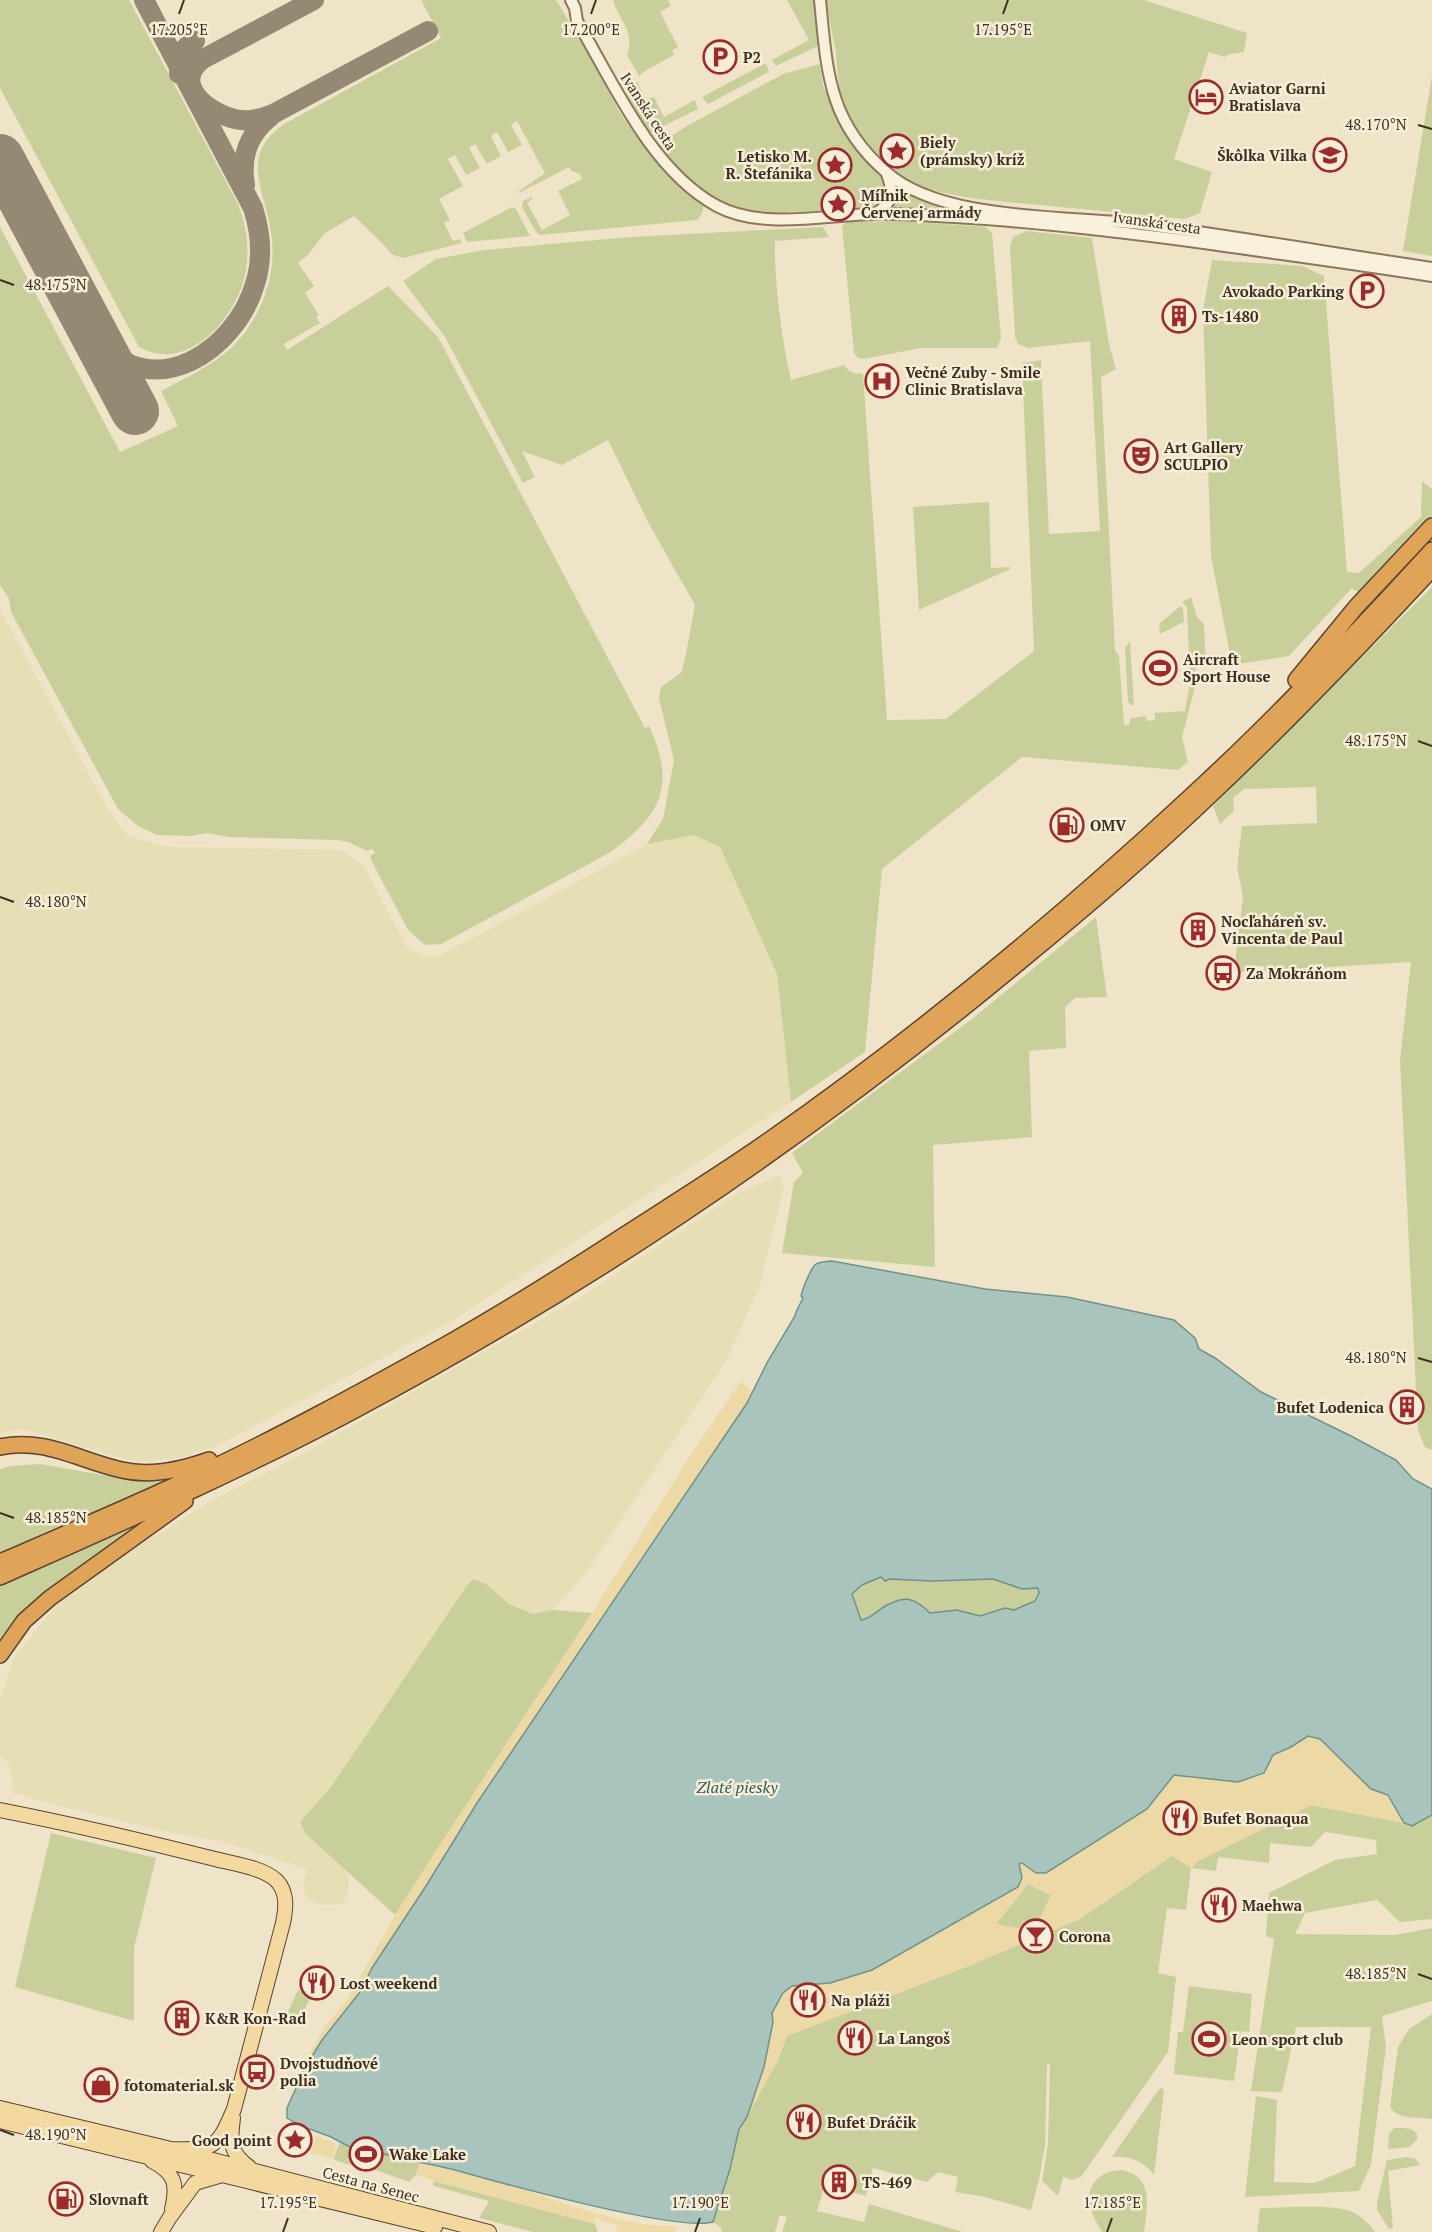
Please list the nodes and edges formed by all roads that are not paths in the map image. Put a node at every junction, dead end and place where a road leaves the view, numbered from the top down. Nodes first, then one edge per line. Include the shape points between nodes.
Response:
1 (571, 0) edge
2 (820, 0) edge
3 (887, 174) junction
4 (875, 214) junction
5 (1003, 216) junction
6 (1432, 268) edge
7 (1432, 276) edge
8 (1432, 526) edge
9 (1432, 550) edge
10 (1432, 569) edge
11 (1261, 729) junction
12 (0, 1447) edge
13 (236, 1456) junction
14 (205, 1486) junction
15 (0, 1563) edge
16 (0, 1577) edge
17 (0, 1655) edge
18 (0, 1810) edge
19 (0, 2108) edge
20 (234, 2109) junction
21 (0, 2121) edge
22 (171, 2149) junction
23 (137, 2153) junction
24 (255, 2172) junction
25 (224, 2175) junction
26 (170, 2217) junction
27 (161, 2232) edge
28 (455, 2232) edge
29 (489, 2232) edge

1 - 4 street, Ivanská cesta via 577,21 643,134 686,184 712,203 764,220
2 - 3 street, Ivanská cesta via 824,47 837,106 855,139
3 - 4 street via 891,197
3 - 5 street, Ivanská cesta via 933,198
4 - 5 street, Ivanská cesta
5 - 6 street, Ivanská cesta via 1146,225
5 - 7 street, Ivanská cesta
8 - 11 highway via 1356,607 1278,701
9 - 11 highway
10 - 14 highway via 1337,670 1201,804 1067,923 912,1050 636,1245 458,1352
11 - 13 highway via 1058,915 872,1064 755,1149 583,1263 449,1343
12 - 13 highway via 29,1444 51,1448 134,1472 176,1470
13 - 15 highway
14 - 16 highway
14 - 17 highway via 50,1598 24,1621
18 - 20 main road via 260,1871 279,1883 286,1910
19 - 22 main road, Cesta na Senec
20 - 22 main road via 220,2137 206,2149
20 - 24 main road via 233,2152
21 - 23 main road, Cesta na Senec
22 - 24 main road, Cesta na Senec
23 - 25 main road, Cesta na Senec
23 - 26 main road via 171,2176 176,2192
24 - 29 main road, Cesta na Senec
25 - 26 main road via 195,2184
25 - 28 main road, Cesta na Senec
26 - 27 main road

